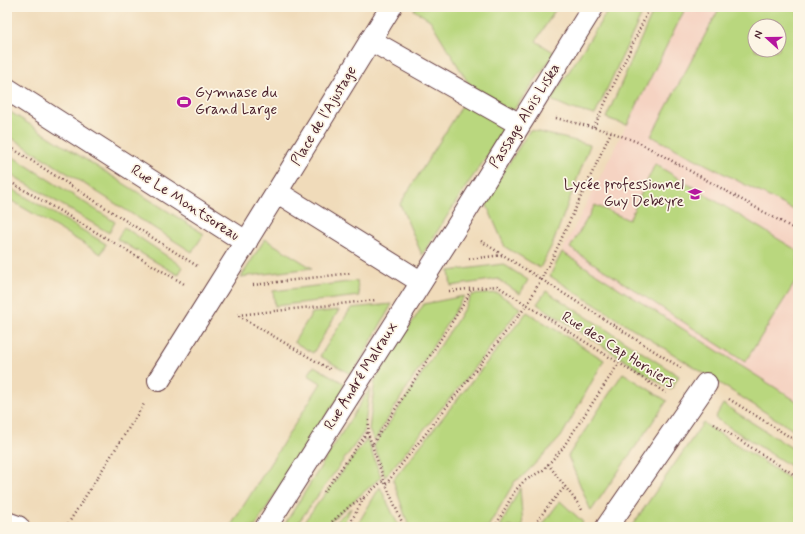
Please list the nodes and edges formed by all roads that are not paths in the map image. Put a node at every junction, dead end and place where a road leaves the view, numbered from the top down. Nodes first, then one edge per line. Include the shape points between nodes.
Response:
1 (391, 7) edge
2 (593, 7) edge
3 (370, 40) junction
4 (7, 89) edge
5 (524, 116) junction
6 (277, 192) junction
7 (457, 226) joint
8 (246, 242) junction
9 (417, 289) junction
10 (159, 380) road end
11 (706, 384) road end
12 (7, 523) edge
13 (18, 527) edge
14 (266, 527) edge
15 (607, 527) edge

1 - 3 street, Place de l'Ajustage
2 - 5 street, Passage Aloïs Liska
3 - 5 street via 469,96
3 - 6 street, Place de l'Ajustage
4 - 8 street, Rue Le Montsoreau
5 - 7 street, Passage Aloïs Liska
6 - 8 street, Place de l'Ajustage
6 - 9 street via 371,250
7 - 9 street, Rue André Malraux
8 - 10 street, Rue Le Montsoreau
9 - 14 street, Rue André Malraux
11 - 15 street
12 - 13 street

